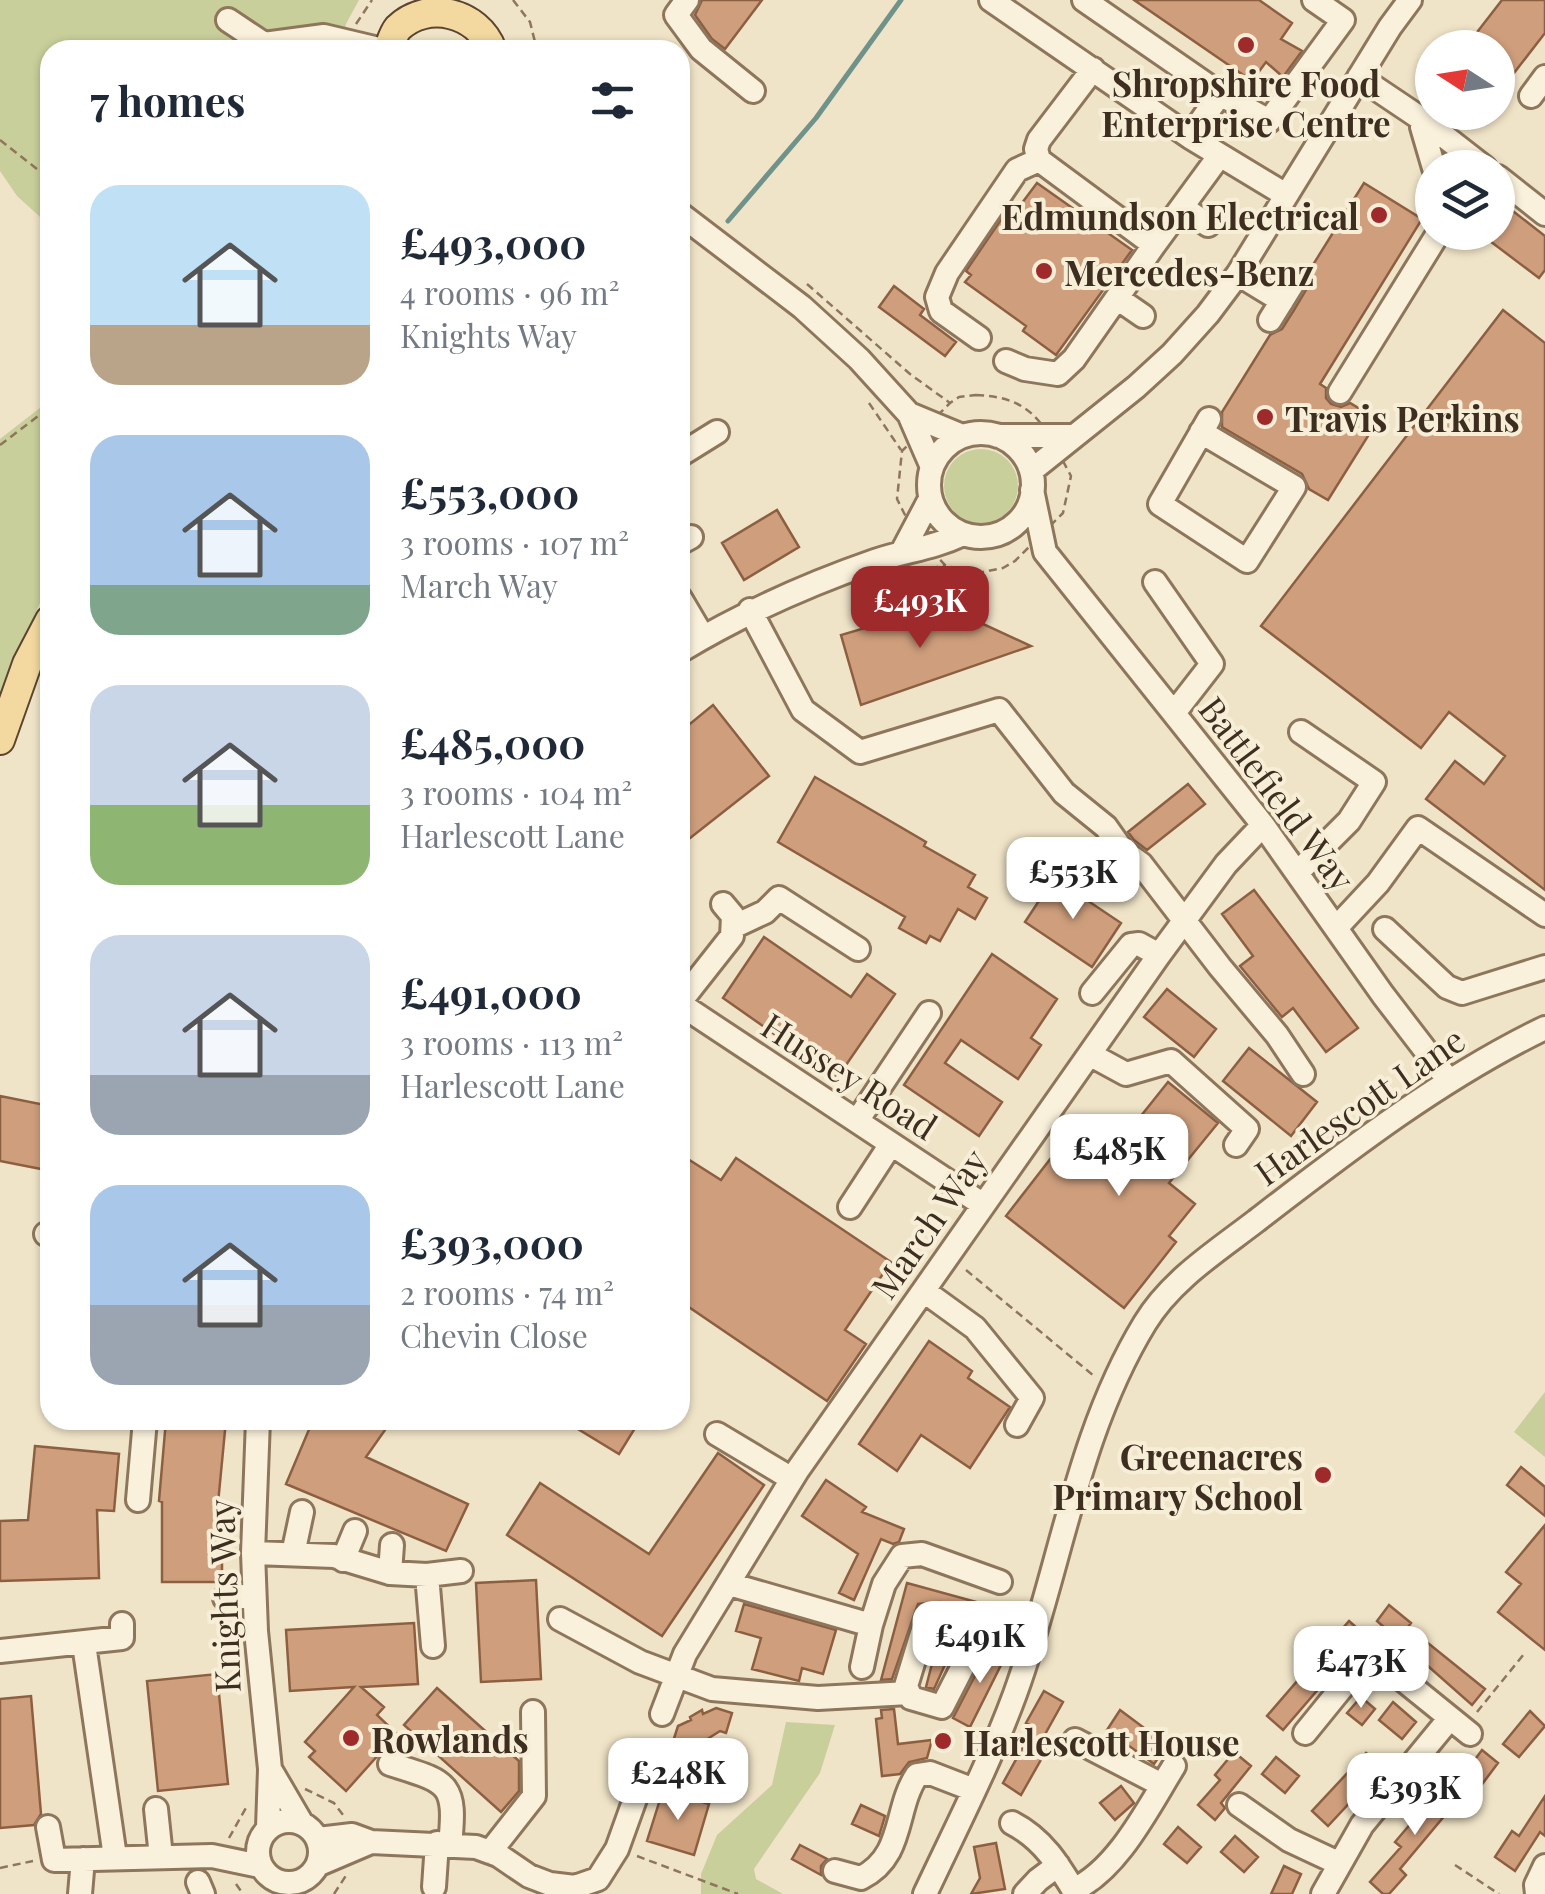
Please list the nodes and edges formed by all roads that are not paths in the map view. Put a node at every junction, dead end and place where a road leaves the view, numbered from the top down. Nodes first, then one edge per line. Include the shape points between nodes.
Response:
1 (992, 0) edge
2 (1084, 0) edge
3 (1314, 0) edge
4 (1410, 0) edge
5 (446, 4) edge
6 (674, 5) edge
7 (228, 20) dead end
8 (489, 35) edge
9 (255, 40) edge
10 (302, 40) edge
11 (342, 40) edge
12 (391, 40) edge
13 (1094, 69) junction
14 (1359, 78) junction
15 (753, 91) dead end
16 (1220, 94) junction
17 (1415, 115) edge
18 (1436, 130) edge
19 (1190, 137) junction
20 (1462, 150) edge
21 (1220, 155) junction
22 (1039, 160) junction
23 (1515, 190) edge
24 (1286, 195) junction
25 (1182, 207) junction
26 (1545, 214) edge
27 (690, 222) edge
28 (1208, 224) dead end
29 (1154, 244) junction
30 (1428, 250) edge
31 (1238, 274) junction
32 (1116, 298) junction
33 (1282, 301) dead end
34 (1143, 316) dead end
35 (978, 338) dead end
36 (1006, 362) dead end
37 (1340, 392) dead end
38 (909, 414) junction
39 (1205, 426) joint
40 (718, 432) dead end
41 (962, 436) junction
42 (998, 436) junction
43 (1073, 436) junction
44 (690, 449) edge
45 (932, 466) junction
46 (1032, 481) junction
47 (930, 499) junction
48 (962, 534) junction
49 (990, 536) junction
50 (902, 552) junction
51 (1044, 552) junction
52 (1155, 582) dead end
53 (750, 610) junction
54 (690, 615) edge
55 (703, 637) junction
56 (40, 639) edge
57 (690, 645) edge
58 (1174, 713) junction
59 (1301, 732) dead end
60 (0, 740) edge
61 (1263, 825) junction
62 (1298, 872) junction
63 (723, 904) dead end
64 (1545, 915) edge
65 (1186, 922) junction
66 (735, 926) junction
67 (1336, 928) junction
68 (1385, 929) dead end
69 (858, 949) dead end
70 (1159, 956) junction
71 (1545, 967) edge
72 (690, 994) edge
73 (1092, 994) dead end
74 (929, 1012) dead end
75 (690, 1013) edge
76 (1545, 1028) edge
77 (1092, 1055) junction
78 (1303, 1074) dead end
79 (1449, 1081) junction
80 (856, 1121) junction
81 (891, 1144) junction
82 (1236, 1145) dead end
83 (982, 1204) junction
84 (850, 1207) dead end
85 (924, 1291) junction
86 (1017, 1425) dead end
87 (144, 1430) edge
88 (258, 1430) edge
89 (718, 1434) dead end
90 (792, 1478) junction
91 (138, 1500) dead end
92 (302, 1512) dead end
93 (354, 1531) dead end
94 (392, 1545) dead end
95 (252, 1553) junction
96 (293, 1554) junction
97 (344, 1560) junction
98 (461, 1571) dead end
99 (390, 1573) junction
100 (427, 1575) junction
101 (1000, 1582) dead end
102 (729, 1584) junction
103 (254, 1595) junction
104 (224, 1598) dead end
105 (560, 1619) dead end
106 (122, 1624) dead end
107 (871, 1625) junction
108 (982, 1629) junction
109 (1030, 1642) junction
110 (84, 1644) junction
111 (433, 1646) dead end
112 (0, 1651) edge
113 (862, 1666) dead end
114 (674, 1677) junction
115 (909, 1693) junction
116 (533, 1712) dead end
117 (662, 1714) dead end
118 (1305, 1733) dead end
119 (1075, 1740) dead end
120 (390, 1764) dead end
121 (270, 1769) junction
122 (640, 1784) dead end
123 (974, 1790) junction
124 (1239, 1805) dead end
125 (156, 1809) dead end
126 (300, 1822) junction
127 (1012, 1822) dead end
128 (48, 1827) dead end
129 (318, 1840) junction
130 (371, 1842) junction
131 (443, 1844) junction
132 (262, 1847) junction
133 (490, 1852) junction
134 (161, 1857) junction
135 (115, 1858) junction
136 (83, 1859) junction
137 (1338, 1863) junction
138 (1058, 1866) junction
139 (1545, 1866) edge
140 (834, 1872) dead end
141 (312, 1878) edge
142 (532, 1885) edge
143 (434, 1887) dead end
144 (287, 1889) edge
145 (1075, 1892) edge
146 (80, 1894) edge
147 (925, 1894) edge
148 (1025, 1894) edge
149 (1323, 1894) edge
150 (1537, 1894) edge

1 - 13 street
2 - 16 street
3 - 16 street via 1343,20 1269,121
4 - 14 street
5 - 8 main road
5 - 12 main road via 417,13
6 - 15 street via 701,49
7 - 9 street
10 - 11 street
13 - 19 street
13 - 22 street via 1039,140
14 - 17 street
14 - 24 street
16 - 19 street
18 - 20 street
19 - 21 street
21 - 24 street
21 - 25 street
22 - 29 street
22 - 35 street via 1017,170 940,290 941,311
23 - 26 street
24 - 31 street
25 - 28 street
25 - 29 street
27 - 38 street via 802,307
29 - 32 street
30 - 37 street
31 - 33 street
31 - 43 street via 1172,354
32 - 34 street
32 - 36 street via 1058,374
38 - 41 street
38 - 45 street
39 - 39 street via 1160,504 1246,561 1294,487
40 - 44 street
41 - 42 street
41 - 45 street
42 - 43 street
42 - 46 street via 1019,449
43 - 46 street
45 - 47 street
46 - 49 street via 1019,520
46 - 51 street, Battlefield Way
47 - 48 street
47 - 50 street
48 - 49 street
48 - 50 street via 930,549
49 - 51 street
50 - 53 street
51 - 58 street, Battlefield Way
52 - 58 street via 1212,664
53 - 55 street
53 - 65 street via 802,710 860,752 999,710 1064,793 1142,864
54 - 55 street
55 - 57 street
56 - 60 main road
58 - 61 street, Battlefield Way
59 - 62 street via 1374,782 1349,821
61 - 62 street, Battlefield Way
61 - 65 street, March Way
62 - 67 street, Battlefield Way
63 - 66 street
64 - 67 street via 1418,828
65 - 70 street, March Way
65 - 78 street
66 - 69 street via 779,898
66 - 72 street
67 - 79 street, Battlefield Way
68 - 71 street via 1462,993
70 - 73 street via 1131,945
70 - 77 street, March Way
74 - 80 street
75 - 80 street, Hussey Road
76 - 79 street, Harlescott Lane
77 - 82 street via 1126,1074 1171,1061 1247,1129
77 - 83 street, March Way
79 - 109 street, Harlescott Lane via 1184,1276 1146,1320 1111,1390
80 - 81 street, Hussey Road
81 - 83 street, Hussey Road
81 - 84 street
83 - 85 street, March Way
85 - 86 street via 974,1328 1032,1398
85 - 90 street, March Way
87 - 91 street
88 - 95 street, Knights Way
89 - 90 street
90 - 102 street, March Way
92 - 96 street
93 - 97 street
94 - 99 street
95 - 96 street
95 - 103 street, Knights Way
96 - 97 street
97 - 99 street
98 - 100 street
99 - 100 street
100 - 111 street
101 - 107 street via 922,1554 902,1556
102 - 107 street
102 - 114 street, March Way
103 - 104 street
103 - 121 street, Knights Way
105 - 114 street
106 - 110 street via 122,1638
107 - 113 street
108 - 109 street
108 - 115 street via 942,1708
108 - 115 street via 927,1617
109 - 123 street, Harlescott Lane
110 - 112 street
110 - 135 street via 82,1695 92,1778
114 - 115 street via 712,1689 818,1698
114 - 117 street, March Way
116 - 133 street via 534,1796
118 - 137 street via 1370,1653 1461,1727 1362,1826
119 - 145 street via 1168,1775 1100,1874
120 - 131 street via 448,1790 454,1810
121 - 126 street, Knights Way
121 - 132 street, Knights Way
122 - 142 street via 617,1849 598,1879 575,1887
123 - 140 street via 930,1773 917,1775 900,1832 879,1866 862,1878
123 - 147 street, Harlescott Lane
124 - 137 street
125 - 134 street
126 - 129 street, Knights Way
126 - 132 street via 283,1820
127 - 138 street via 1032,1833
128 - 136 street via 54,1860
129 - 130 street via 352,1835
129 - 141 street
130 - 131 street
130 - 141 street
131 - 133 street
131 - 143 street
132 - 134 street
132 - 144 street via 270,1877
133 - 142 street
134 - 135 street
135 - 136 street
136 - 146 street
137 - 149 street
138 - 145 street
138 - 148 street
139 - 150 street
141 - 144 street

